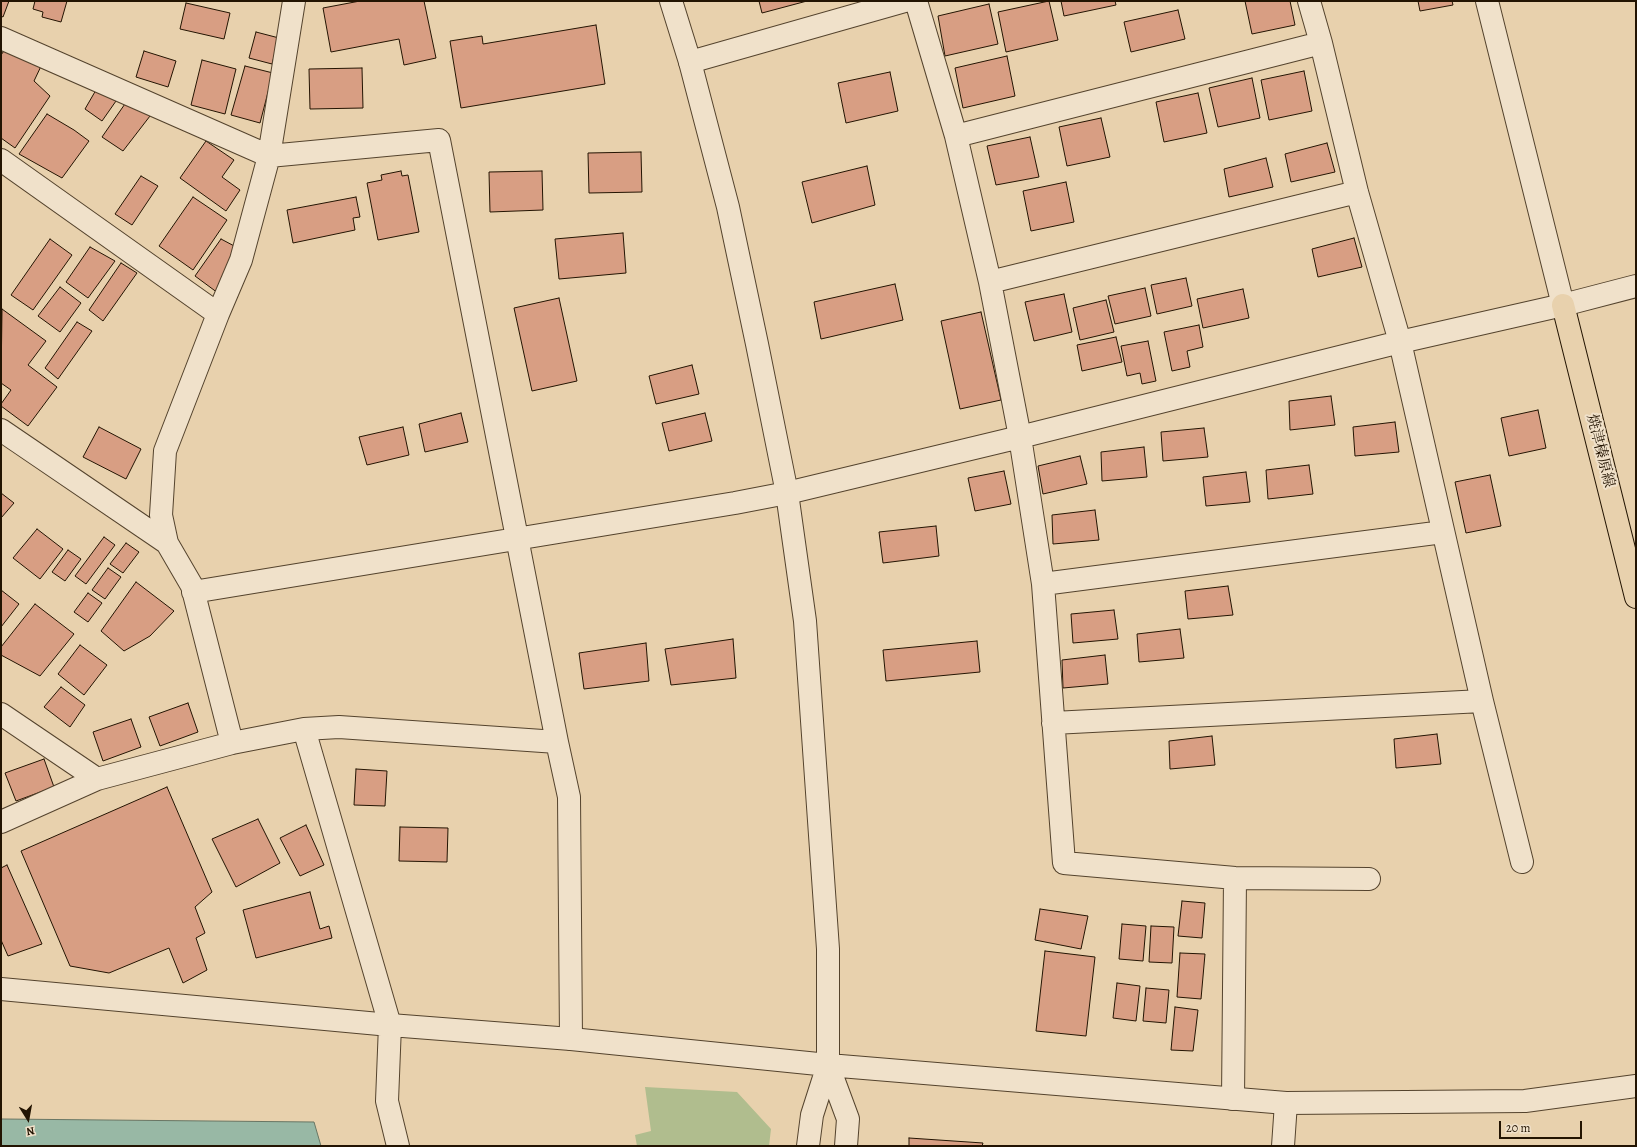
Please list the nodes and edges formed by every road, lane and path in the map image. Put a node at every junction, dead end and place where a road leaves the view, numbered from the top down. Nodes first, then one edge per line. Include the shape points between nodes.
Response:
1 (294, 1) edge
2 (671, 1) edge
3 (906, 1) edge
4 (916, 1) edge
5 (1309, 1) edge
6 (1487, 1) edge
7 (1, 38) edge
8 (1321, 43) junction
9 (690, 62) junction
10 (956, 136) junction
11 (269, 156) junction
12 (1, 160) edge
13 (1357, 192) junction
14 (990, 282) junction
15 (1636, 286) edge
16 (1563, 305) junction
17 (218, 314) junction
18 (1400, 342) junction
19 (1, 430) edge
20 (1020, 437) junction
21 (787, 492) junction
22 (1443, 532) junction
23 (518, 539) junction
24 (167, 543) junction
25 (1043, 584) junction
26 (193, 592) junction
27 (1636, 597) edge
28 (1482, 701) junction
29 (1, 714) edge
30 (1053, 724) junction
31 (304, 729) junction
32 (557, 742) junction
33 (232, 743) junction
34 (97, 780) junction
35 (1, 822) edge
36 (1522, 862) dead end
37 (1235, 878) junction
38 (1370, 879) dead end
39 (1, 989) edge
40 (390, 1025) junction
41 (571, 1039) junction
42 (828, 1065) junction
43 (1636, 1086) edge
44 (1233, 1099) junction
45 (1286, 1103) junction
46 (398, 1146) edge
47 (808, 1146) edge
48 (846, 1146) edge
49 (1283, 1146) edge

1 - 11 street
2 - 9 street
3 - 9 street
4 - 10 street
5 - 8 street
6 - 16 street
7 - 11 street
8 - 10 street
8 - 13 street
9 - 21 street via 728,207
10 - 14 street
11 - 17 street via 241,260
11 - 23 street via 439,140
12 - 17 street
13 - 14 street
13 - 18 street
14 - 20 street
15 - 16 street
16 - 18 street
16 - 27 main road, 焼津榛原線
17 - 24 street via 165,451 161,515
18 - 20 street
18 - 22 street
19 - 24 street
20 - 21 street
20 - 25 street
21 - 23 street
21 - 42 street via 805,621 812,709 828,949
22 - 25 street
22 - 28 street
23 - 26 street
23 - 32 street
24 - 26 street
25 - 30 street
26 - 33 street
28 - 30 street
28 - 36 street
29 - 34 street
30 - 37 street via 1064,863
31 - 32 street via 339,727
31 - 33 street
31 - 40 street
32 - 41 street via 569,797
33 - 34 street
34 - 35 street
37 - 38 street
37 - 44 street
39 - 40 street
40 - 41 street
40 - 46 street via 387,1101
41 - 42 street
42 - 44 street
42 - 47 street via 812,1115
42 - 48 street via 848,1119
43 - 45 street via 1525,1101
44 - 45 street
45 - 49 street

